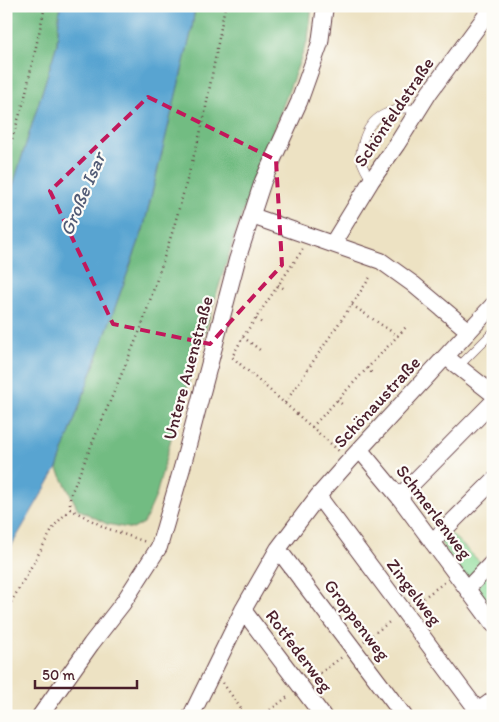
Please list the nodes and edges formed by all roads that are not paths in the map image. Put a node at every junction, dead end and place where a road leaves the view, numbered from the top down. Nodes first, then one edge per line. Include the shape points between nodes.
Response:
1 (325, 6) edge
2 (492, 6) edge
3 (419, 109) junction
4 (371, 181) junction
5 (252, 216) junction
6 (333, 243) junction
7 (493, 305) edge
8 (469, 331) junction
9 (493, 332) edge
10 (452, 362) junction
11 (493, 394) edge
12 (493, 402) edge
13 (355, 455) junction
14 (493, 482) edge
15 (318, 496) junction
16 (399, 497) junction
17 (432, 542) junction
18 (278, 549) junction
19 (493, 562) edge
20 (467, 589) junction
21 (243, 610) junction
22 (493, 624) edge
23 (493, 700) edge
24 (474, 713) edge
25 (40, 716) edge
26 (191, 716) edge
27 (323, 716) edge
28 (404, 716) edge

1 - 5 street, Untere Auenstraße via 320,43
2 - 3 street, Schönfeldstraße
3 - 4 street, Schönfeldstraße
3 - 4 lane via 392,111 373,122 360,154
4 - 6 street, Schönfeldstraße
5 - 6 street
5 - 25 street, Untere Auenstraße via 237,260 159,547 124,603
6 - 8 street via 381,261
7 - 8 street, Schönaustraße
8 - 10 street, Schönaustraße
9 - 10 lane
10 - 11 street
10 - 13 street, Schönaustraße
12 - 16 street
13 - 15 street, Schönaustraße
13 - 16 street, Schmerlenweg
14 - 17 street
15 - 18 street, Schönaustraße
15 - 24 street, Zingelweg
16 - 17 street, Schmerlenweg
17 - 20 street, Schmerlenweg
18 - 21 street, Schönaustraße
18 - 28 street, Groppenweg
19 - 20 street
20 - 22 street, Schmerlenweg
21 - 26 street, Schönaustraße
21 - 27 street, Rotfederweg
23 - 24 street

